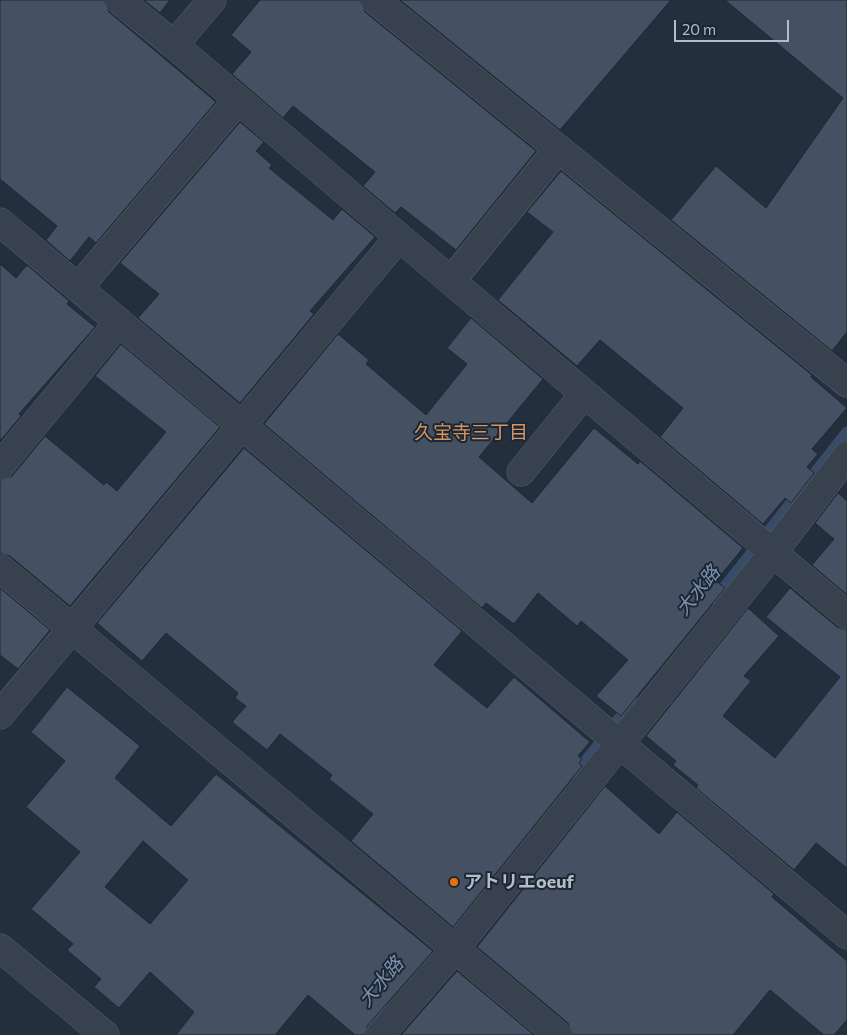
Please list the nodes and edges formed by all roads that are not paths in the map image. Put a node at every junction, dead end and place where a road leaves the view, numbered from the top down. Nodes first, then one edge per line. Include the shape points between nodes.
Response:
1 (119, 0) edge
2 (212, 0) edge
3 (375, 0) edge
4 (174, 45) junction
5 (238, 100) junction
6 (558, 148) junction
7 (0, 222) edge
8 (399, 238) junction
9 (451, 281) junction
10 (78, 288) junction
11 (119, 322) junction
12 (847, 383) edge
13 (584, 394) junction
14 (242, 425) junction
15 (847, 456) edge
16 (0, 466) edge
17 (521, 472) dead end
18 (772, 554) junction
19 (0, 568) edge
20 (847, 615) edge
21 (73, 629) junction
22 (0, 715) edge
23 (618, 744) junction
24 (847, 935) edge
25 (0, 948) edge
26 (454, 950) junction
27 (105, 1035) edge
28 (380, 1035) edge
29 (558, 1035) edge

1 - 4 street
2 - 4 street
3 - 6 street
4 - 5 street
5 - 8 street
5 - 10 street
6 - 9 street
6 - 12 street
7 - 10 street
8 - 9 street
8 - 14 street
9 - 13 street
10 - 11 street
11 - 14 street
11 - 16 street
13 - 17 street
13 - 18 street
14 - 21 street
14 - 23 street
15 - 18 street
18 - 20 street
18 - 23 street
19 - 21 street
21 - 22 street
21 - 26 street
23 - 24 street
23 - 26 street
25 - 27 street
26 - 28 street
26 - 29 street

